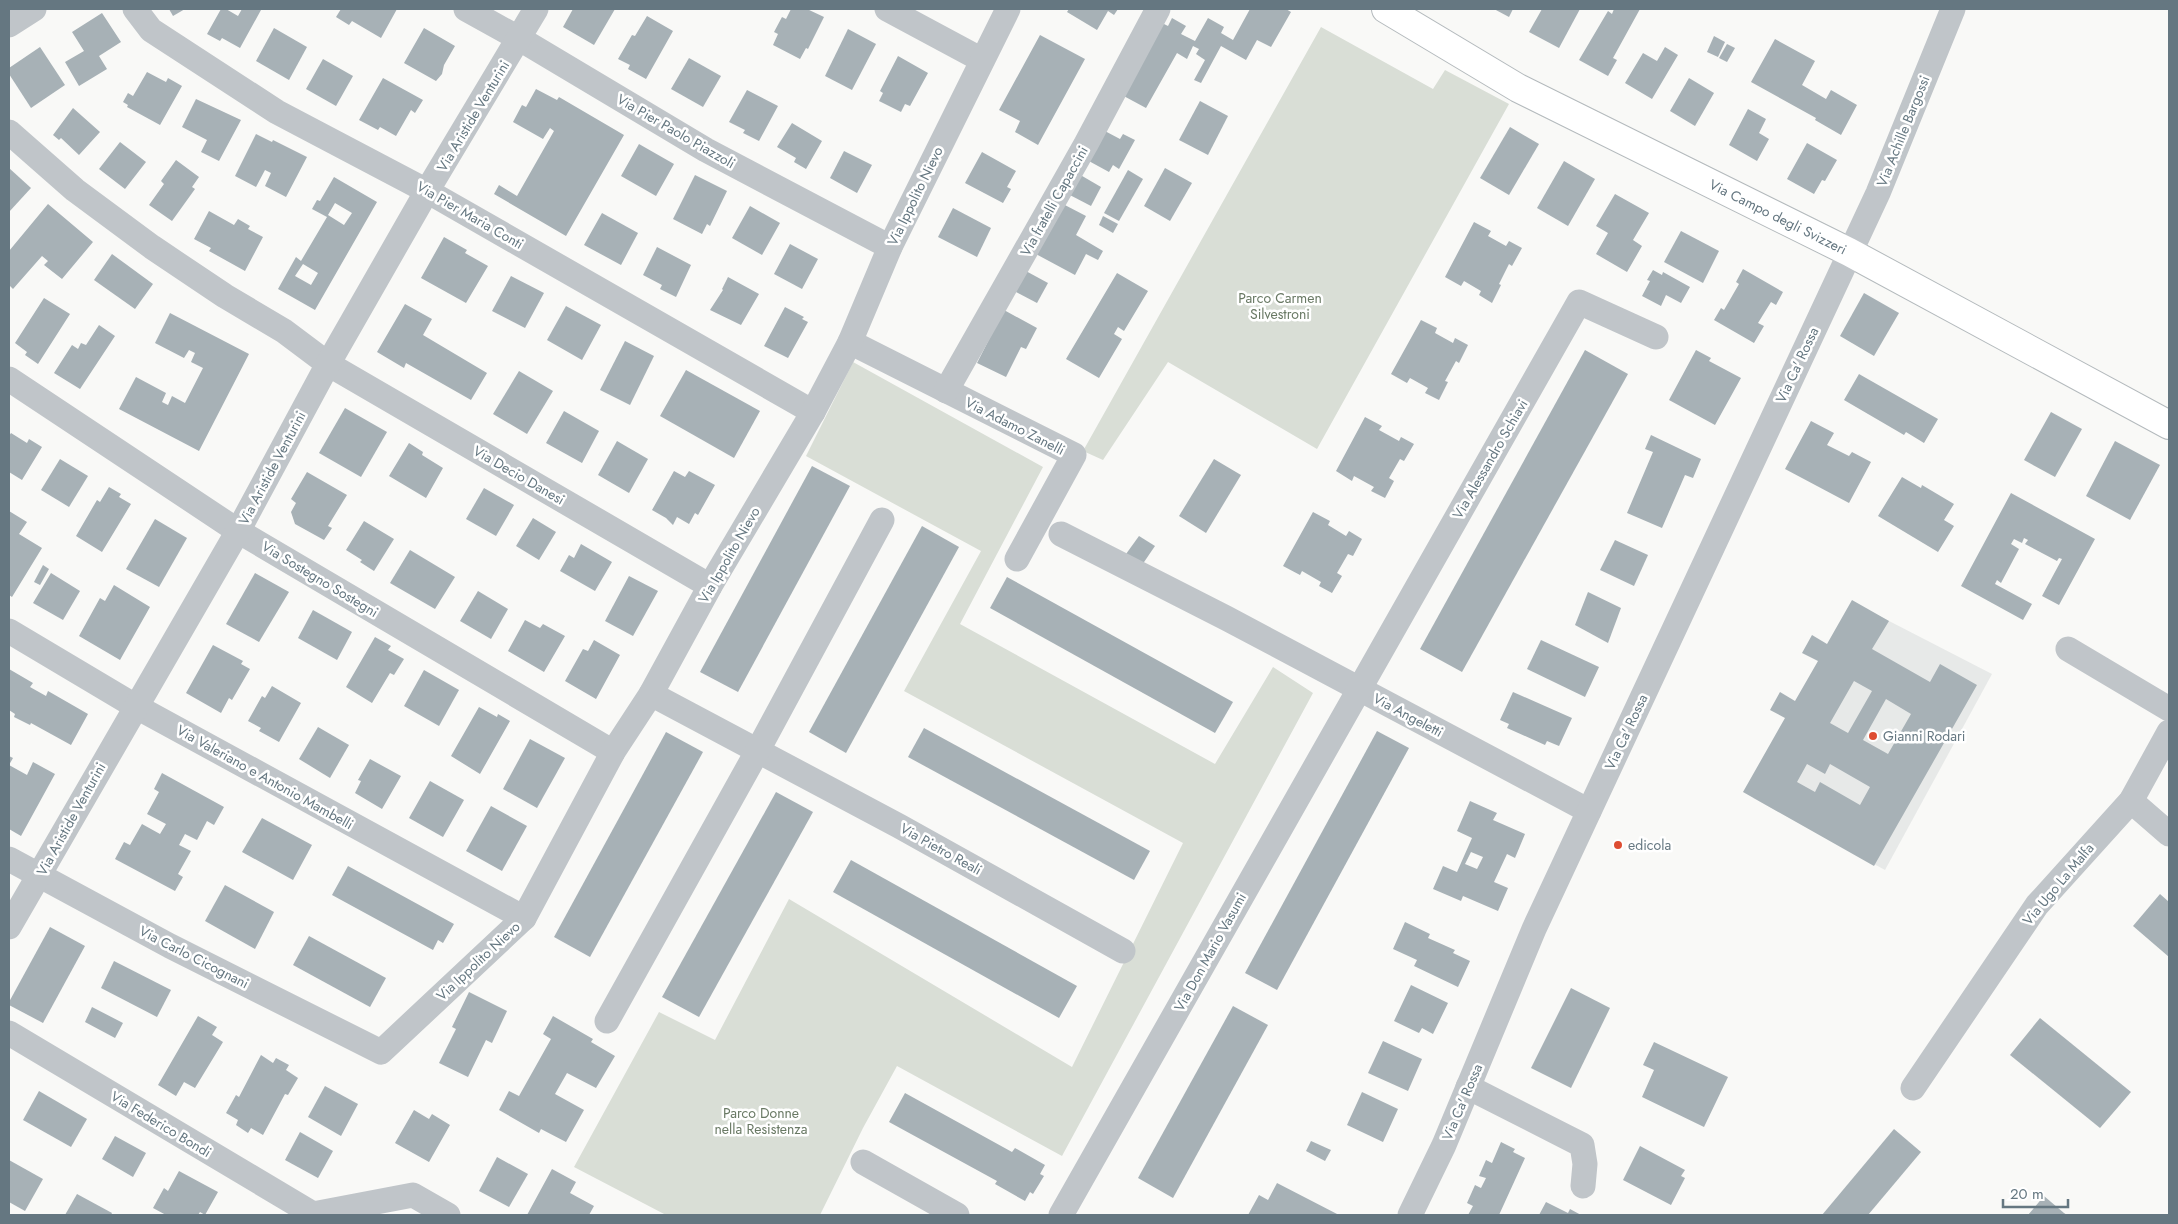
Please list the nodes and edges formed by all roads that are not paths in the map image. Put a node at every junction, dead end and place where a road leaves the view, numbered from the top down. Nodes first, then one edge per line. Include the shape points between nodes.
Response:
1 (34, 9) edge
2 (135, 9) edge
3 (466, 9) edge
4 (536, 9) edge
5 (887, 9) edge
6 (1008, 9) edge
7 (1158, 9) edge
8 (1386, 9) edge
9 (1953, 9) edge
10 (9, 26) edge
11 (520, 39) junction
12 (982, 60) junction
13 (9, 132) edge
14 (427, 191) junction
15 (890, 247) junction
16 (1850, 252) junction
17 (1656, 337) dead end
18 (850, 342) junction
19 (328, 364) junction
20 (9, 379) edge
21 (946, 391) junction
22 (813, 412) junction
23 (2169, 425) edge
24 (882, 520) dead end
25 (238, 531) junction
26 (1061, 534) dead end
27 (1017, 559) dead end
28 (710, 586) junction
29 (9, 631) edge
30 (2068, 649) dead end
31 (1359, 689) junction
32 (651, 694) junction
33 (135, 706) junction
34 (2169, 708) edge
35 (2169, 732) edge
36 (758, 750) junction
37 (613, 752) junction
38 (2131, 801) junction
39 (1590, 811) junction
40 (2169, 834) edge
41 (9, 859) edge
42 (39, 876) junction
43 (524, 918) junction
44 (9, 927) edge
45 (1123, 951) dead end
46 (607, 1021) dead end
47 (9, 1033) edge
48 (381, 1052) joint
49 (1468, 1087) junction
50 (1913, 1088) dead end
51 (863, 1162) dead end
52 (1582, 1186) dead end
53 (313, 1214) edge
54 (448, 1215) edge
55 (957, 1215) edge
56 (1061, 1215) edge
57 (1410, 1215) edge

1 - 10 street
2 - 14 street, Via Pier Maria Conti via 151,30 277,112
3 - 11 street, Via Pier Paolo Piazzoli
4 - 11 street, Via Aristide Venturini
5 - 12 street
6 - 12 street, Via Ippolito Nievo
7 - 21 street, Via fratelli Capaccini via 1086,144
8 - 16 main road, Via Campo degli Svizzeri via 1518,88
9 - 16 street, Via Achille Bargossi
11 - 14 street, Via Aristide Venturini
11 - 15 street, Via Pier Paolo Piazzoli via 706,150
12 - 15 street, Via Ippolito Nievo
13 - 19 street, Via Decio Danesi via 75,190 152,247 284,331
14 - 19 street, Via Aristide Venturini
14 - 22 street, Via Pier Maria Conti
15 - 18 street, Via Ippolito Nievo
16 - 23 main road, Via Campo degli Svizzeri
16 - 39 street, Via Ca' Rossa
17 - 31 street, Via Alessandro Schiavi via 1579,302
18 - 21 street, Via Adamo Zanelli
18 - 22 street, Via Ippolito Nievo
19 - 25 street, Via Aristide Venturini
19 - 28 street, Via Decio Danesi
20 - 25 street, Via Sostegno Sostegni
21 - 27 street, Via Adamo Zanelli via 1074,456
22 - 28 street, Via Ippolito Nievo
24 - 36 street
25 - 33 street, Via Aristide Venturini
25 - 37 street, Via Sostegno Sostegni
26 - 31 street, Via Angeletti
28 - 32 street, Via Ippolito Nievo
29 - 33 street, Via Valeriano e Antonio Mambelli
30 - 34 street
31 - 39 street, Via Angeletti
31 - 56 street, Via Don Mario Vasumi
32 - 36 street, Via Pietro Reali
32 - 37 street, Via Ippolito Nievo
33 - 42 street, Via Aristide Venturini
33 - 43 street, Via Valeriano e Antonio Mambelli
35 - 38 street, Via Ugo La Malfa
36 - 45 street, Via Pietro Reali
36 - 46 street
37 - 43 street, Via Ippolito Nievo
38 - 40 street
38 - 50 street, Via Ugo La Malfa via 2037,905
39 - 49 street, Via Ca' Rossa via 1534,928
41 - 42 street, Via Carlo Cicognani
42 - 44 street, Via Aristide Venturini
42 - 48 street, Via Carlo Cicognani
43 - 48 street, Via Ippolito Nievo
47 - 53 street, Via Federico Bondi
49 - 52 street via 1582,1145 1585,1164
49 - 57 street, Via Ca' Rossa
51 - 55 street
53 - 54 street via 413,1195

